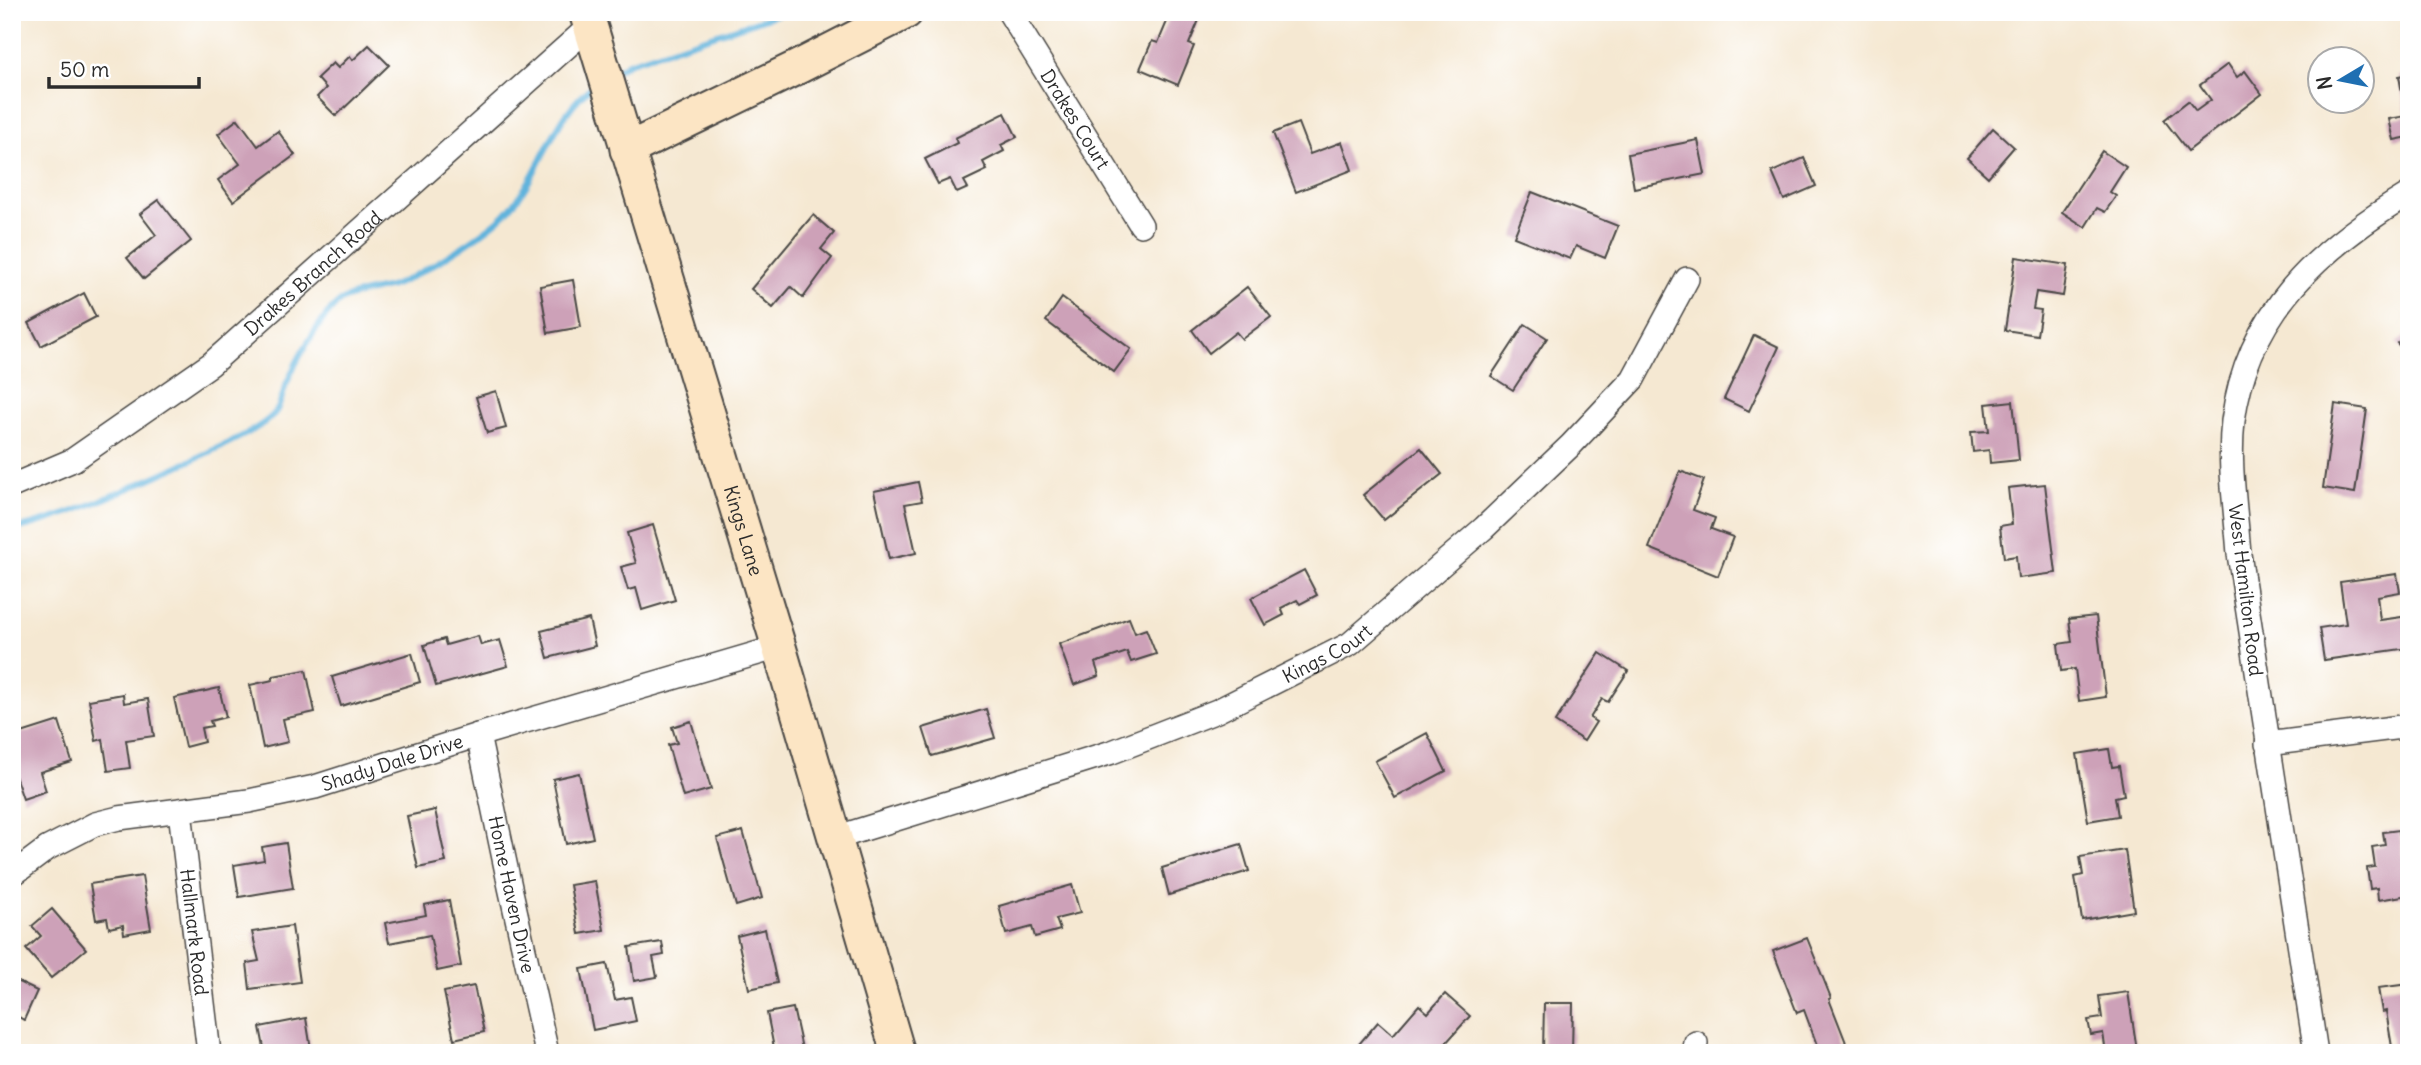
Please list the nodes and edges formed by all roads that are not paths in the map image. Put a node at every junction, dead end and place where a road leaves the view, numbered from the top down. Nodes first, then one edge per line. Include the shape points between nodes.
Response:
1 (906, 12) edge
2 (1009, 12) edge
3 (588, 19) edge
4 (627, 150) junction
5 (2409, 194) edge
6 (1141, 225) dead end
7 (1686, 279) dead end
8 (12, 486) edge
9 (779, 647) junction
10 (2409, 726) edge
11 (478, 735) junction
12 (2267, 744) junction
13 (180, 811) junction
14 (835, 838) junction
15 (12, 874) edge
16 (209, 1053) edge
17 (547, 1053) edge
18 (898, 1053) edge
19 (2316, 1053) edge

1 - 4 street
2 - 6 street, Drakes Court
3 - 4 street, Kings Lane
3 - 8 street, Drakes Branch Road via 211,364 73,460
4 - 9 street, Kings Lane
5 - 12 street, West Hamilton Road via 2371,217 2314,263 2274,307 2246,363 2233,421 2233,484
7 - 14 street, Kings Court via 1633,379 1491,521 1350,644 1217,711 1112,752
9 - 11 street, Shady Dale Drive
9 - 14 street, Kings Lane
10 - 12 street
11 - 13 street, Shady Dale Drive via 315,787
11 - 17 street, Home Haven Drive
12 - 19 street, West Hamilton Road
13 - 15 street, Shady Dale Drive via 95,824 48,848
13 - 16 street, Hallmark Road
14 - 18 street, Kings Lane

